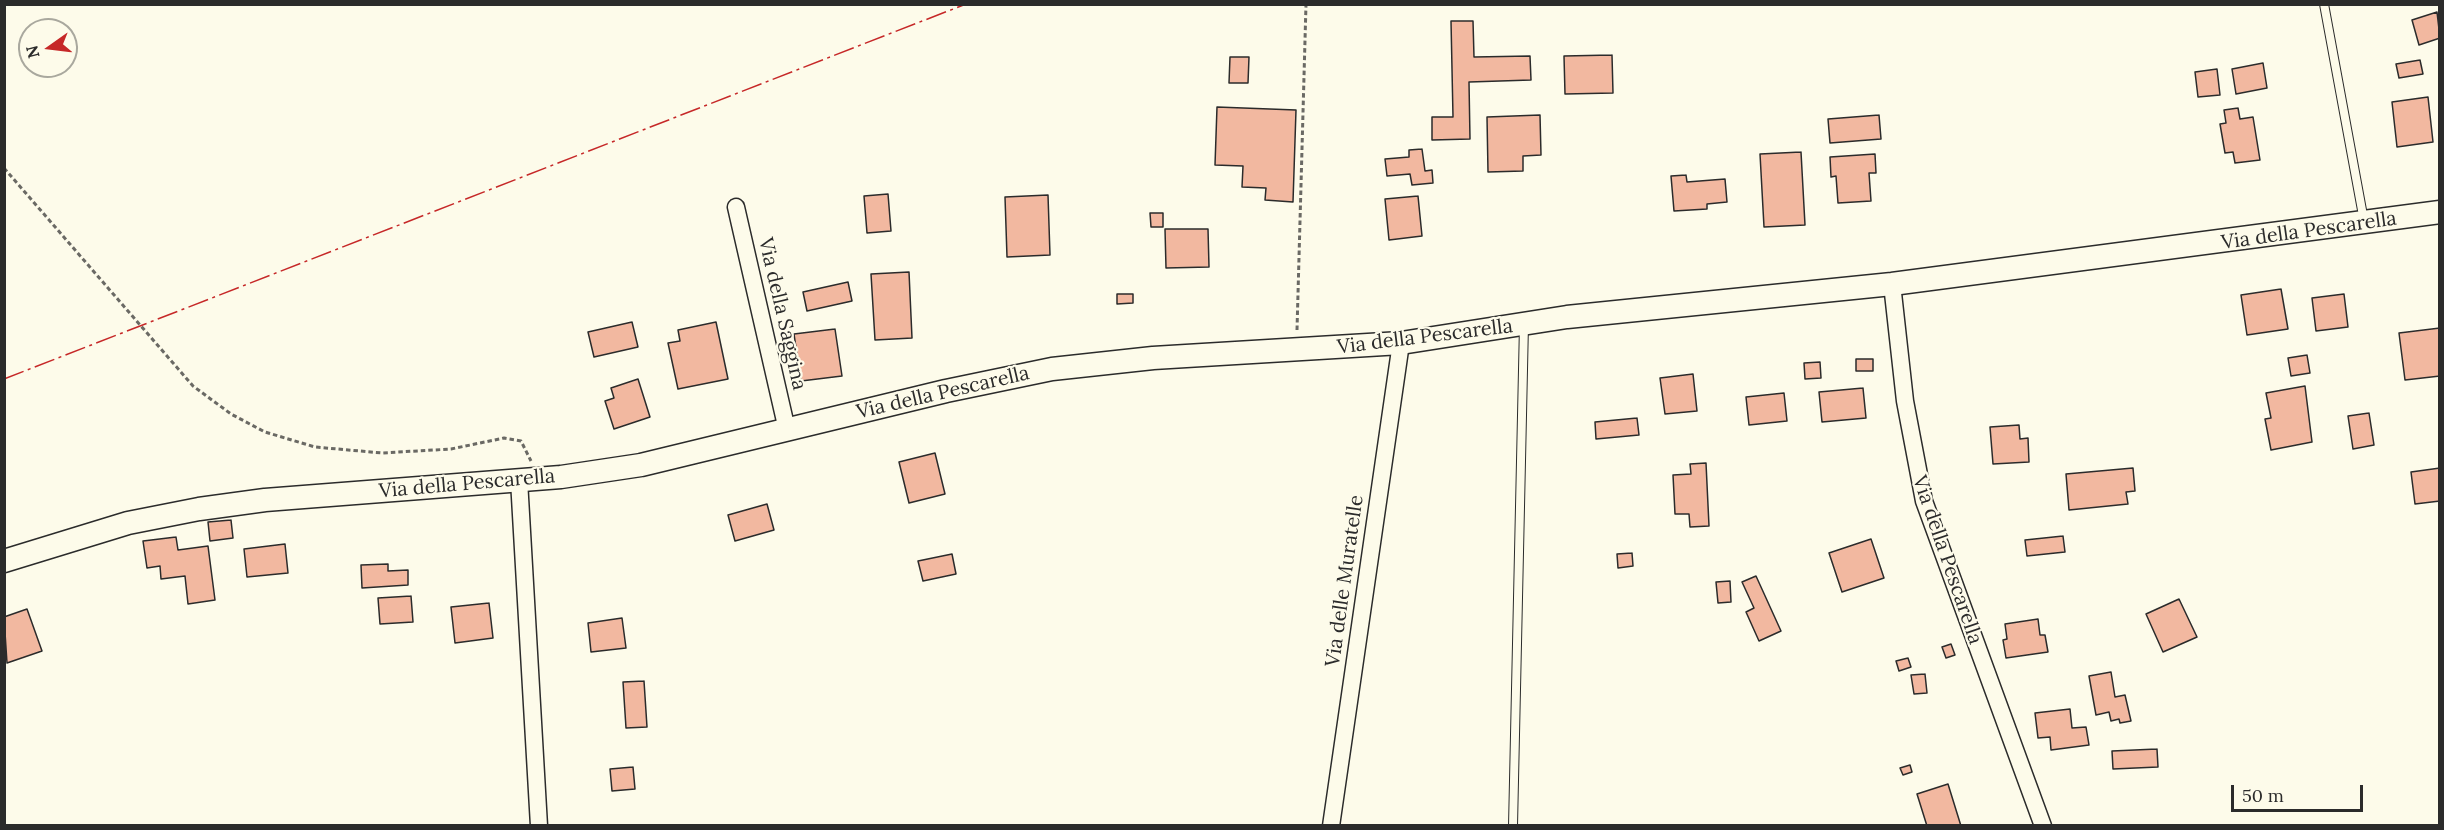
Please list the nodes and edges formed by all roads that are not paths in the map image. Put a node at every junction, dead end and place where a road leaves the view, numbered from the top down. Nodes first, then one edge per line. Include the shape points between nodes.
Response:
1 (2324, 4) edge
2 (736, 207) dead end
3 (2439, 213) edge
4 (2365, 224) junction
5 (1892, 284) junction
6 (1524, 323) junction
7 (1401, 343) junction
8 (787, 430) junction
9 (530, 480) junction
10 (4, 561) edge
11 (539, 825) edge
12 (1331, 825) edge
13 (1513, 825) edge
14 (2043, 825) edge

1 - 4 lane
2 - 8 street, Via della Saggina
3 - 4 street, Via della Pescarella
4 - 5 street, Via della Pescarella
5 - 6 street, Via della Pescarella
5 - 14 street, Via della Pescarella via 1905,400 1921,490
6 - 7 street, Via della Pescarella
6 - 13 lane
7 - 8 street, Via della Pescarella via 1153,358 1052,369
7 - 12 street, Via delle Muratelle
8 - 9 street, Via della Pescarella via 662,461
9 - 10 street, Via della Pescarella via 265,500 199,509 118,526
9 - 11 street

